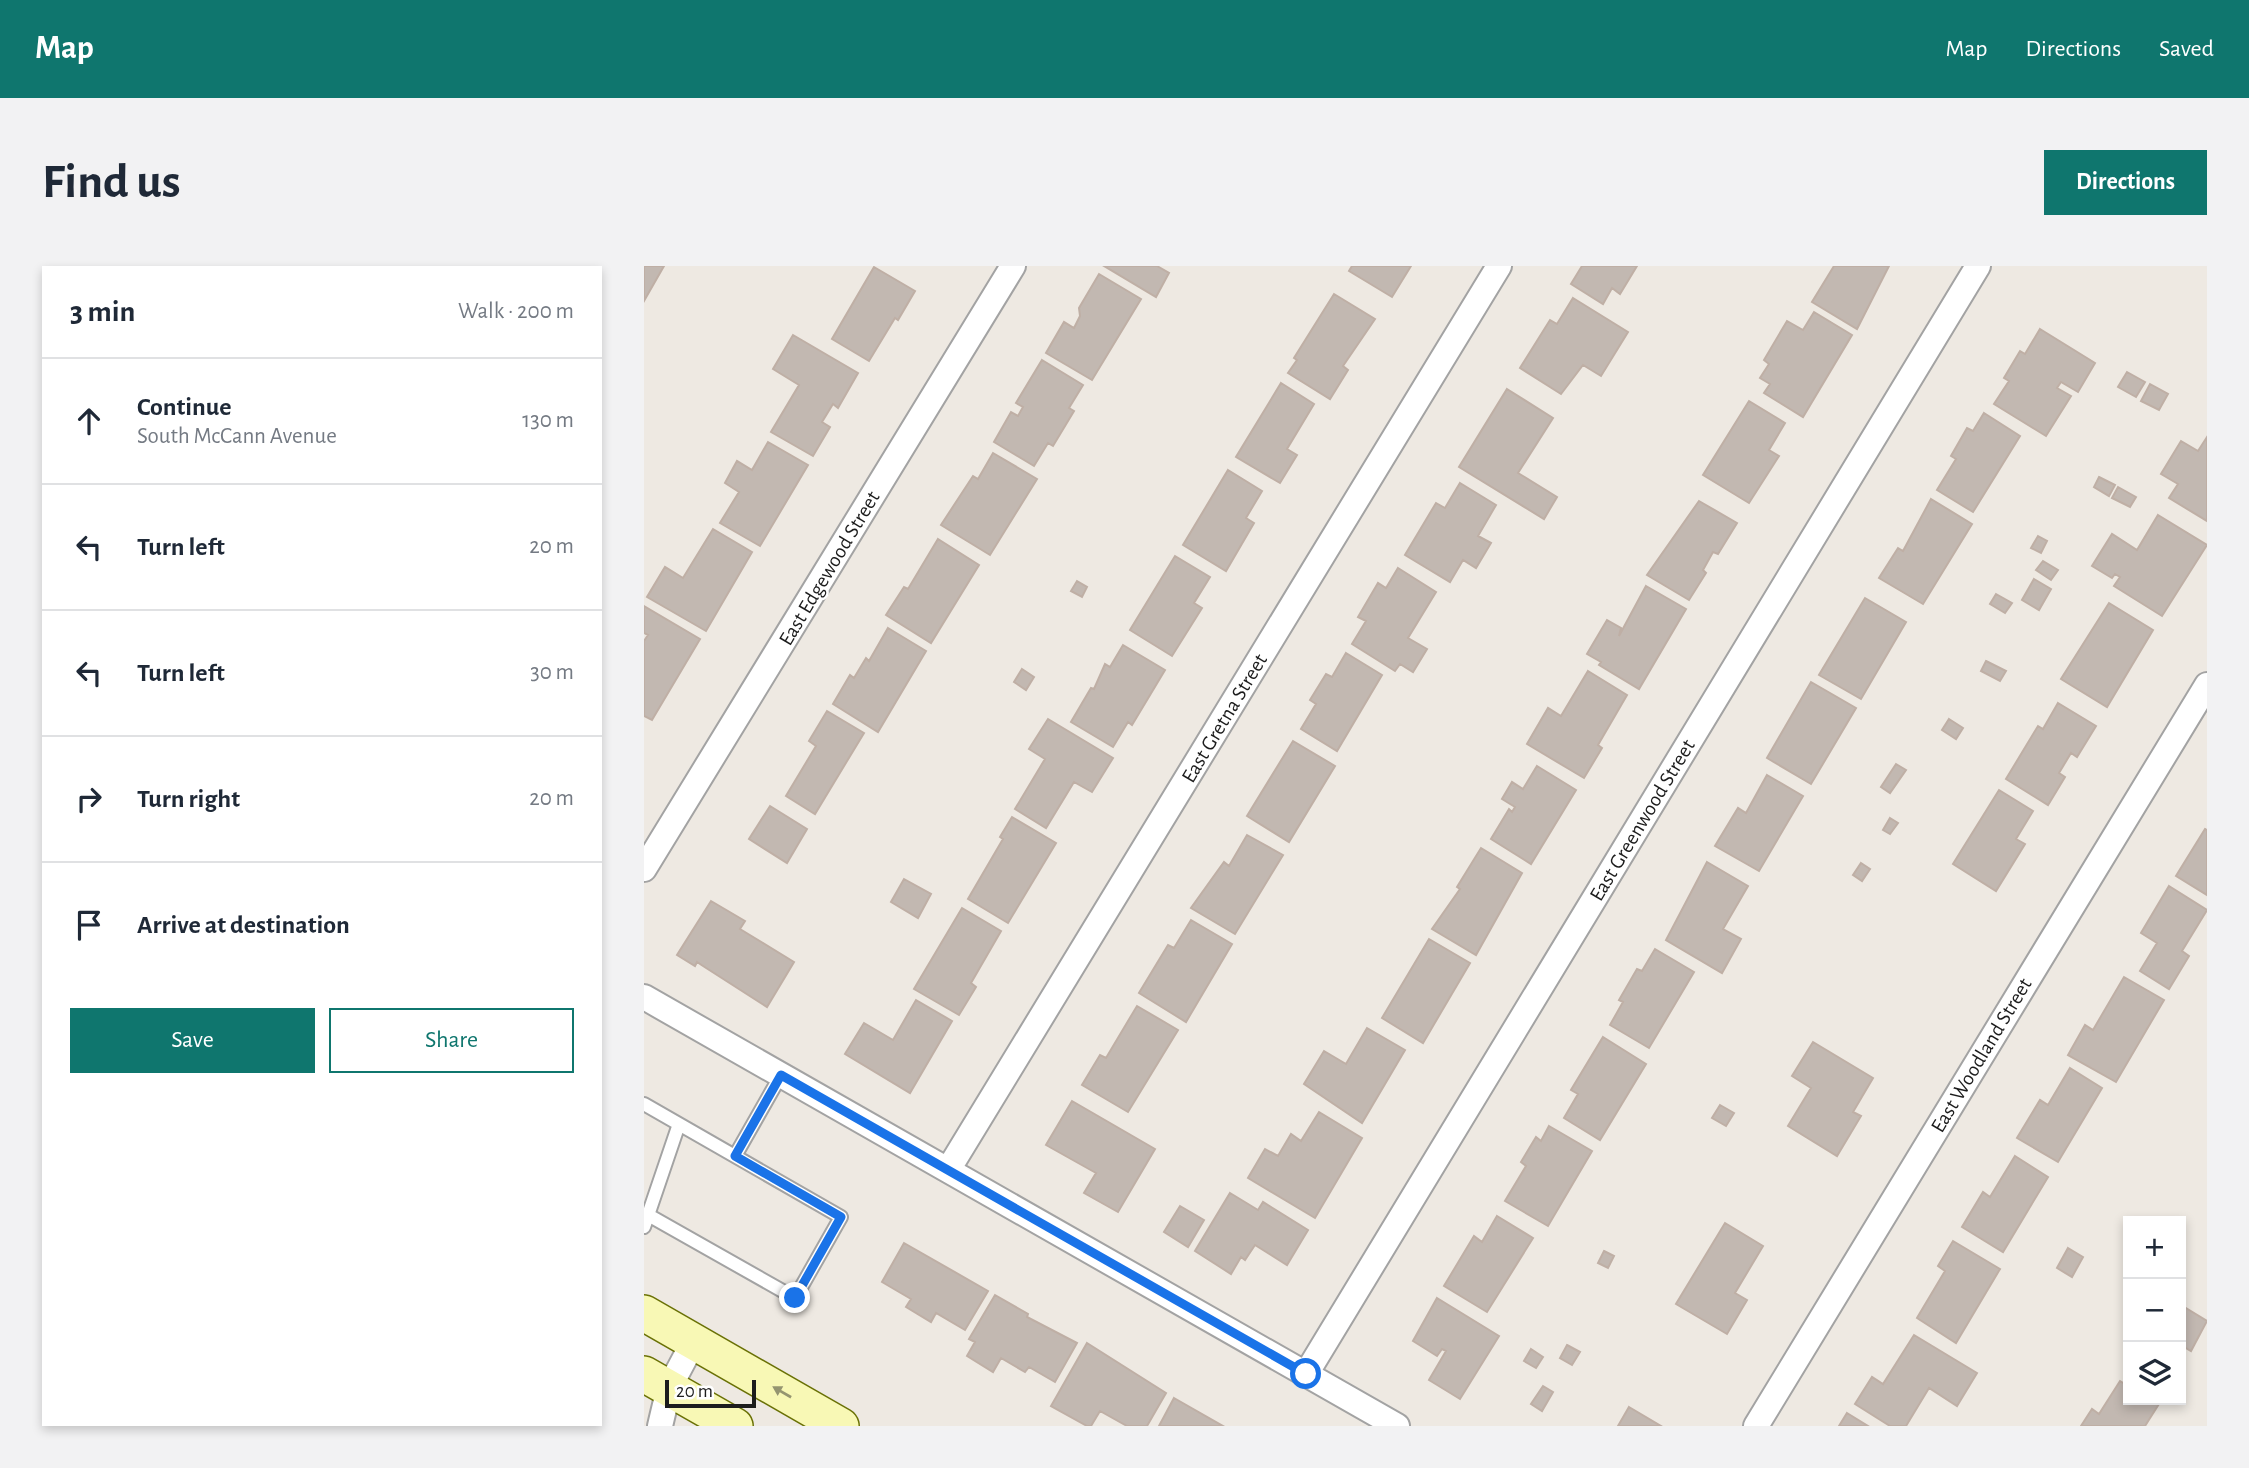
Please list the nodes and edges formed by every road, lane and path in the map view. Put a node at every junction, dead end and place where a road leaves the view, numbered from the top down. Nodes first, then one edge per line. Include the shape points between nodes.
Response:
1 (1013, 266) edge
2 (1499, 266) edge
3 (1978, 266) edge
4 (2207, 685) edge
5 (644, 869) edge
6 (645, 1001) edge
7 (781, 1075) junction
8 (644, 1104) edge
9 (679, 1124) junction
10 (735, 1156) junction
11 (948, 1170) junction
12 (647, 1222) edge
13 (644, 1313) edge
14 (694, 1341) junction
15 (1306, 1374) junction
16 (656, 1381) edge
17 (660, 1426) edge
18 (735, 1426) edge
19 (841, 1426) edge
20 (1396, 1426) edge
21 (1756, 1426) edge

1 - 5 street, East Edgewood Street
2 - 11 street, East Gretna Street
3 - 15 street, East Greenwood Street
4 - 21 street, East Woodland Street
6 - 7 street
7 - 10 lane
7 - 11 street
8 - 9 lane
9 - 10 lane
9 - 12 lane
10 - 12 lane via 841,1217 795,1298
11 - 15 street
13 - 14 main road
14 - 16 street
19 -> 14 main road
15 - 20 street
16 - 17 street
16 - 18 main road

